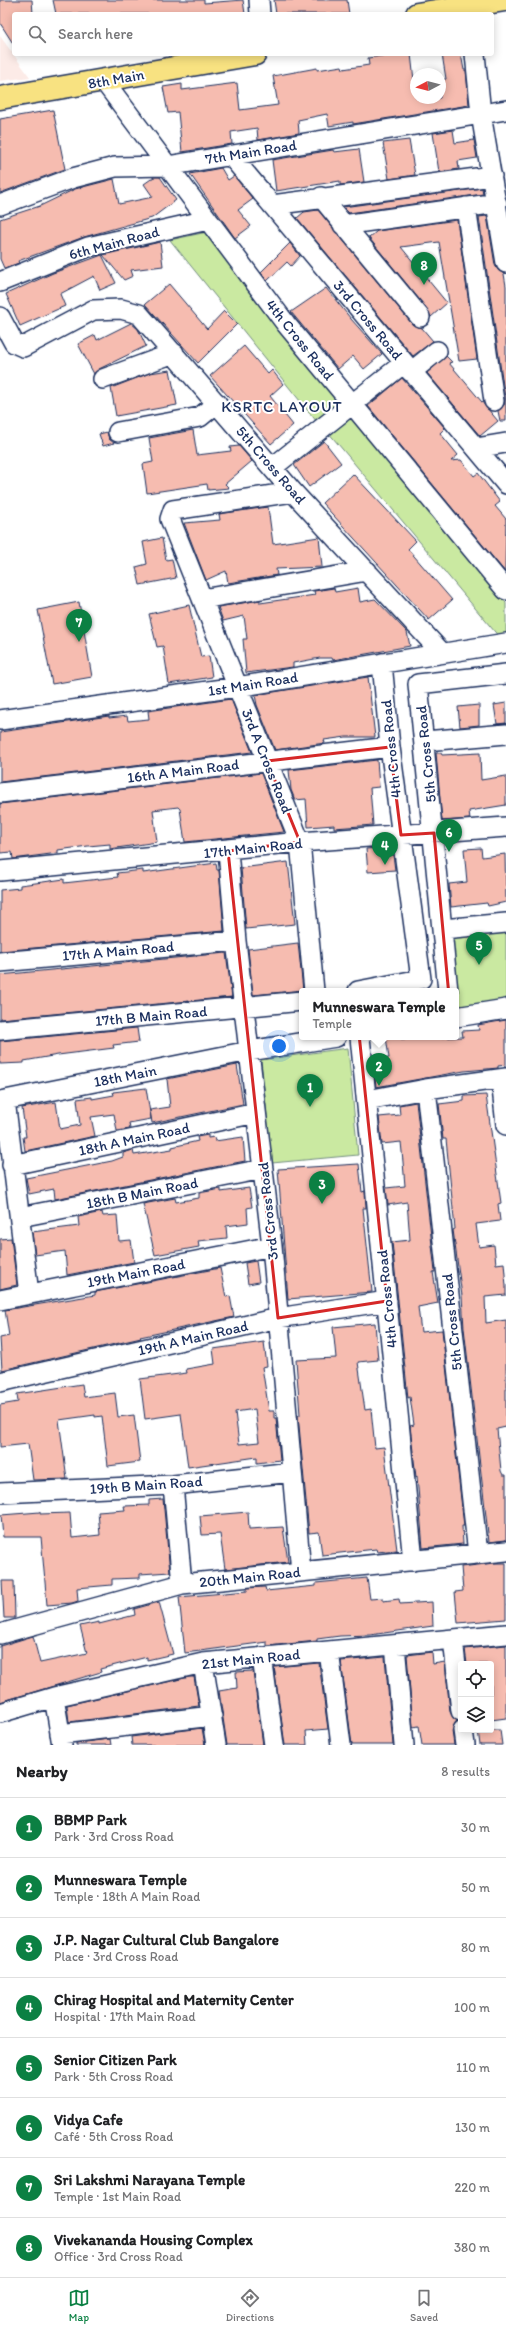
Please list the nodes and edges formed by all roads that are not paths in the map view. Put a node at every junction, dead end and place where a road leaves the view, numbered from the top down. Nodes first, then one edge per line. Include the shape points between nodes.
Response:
1 (259, 0) edge
2 (505, 0) edge
3 (260, 12) edge
4 (430, 12) edge
5 (506, 13) edge
6 (494, 15) edge
7 (178, 56) edge
8 (244, 56) edge
9 (475, 56) edge
10 (104, 81) junction
11 (0, 87) edge
12 (0, 98) edge
13 (506, 110) edge
14 (481, 114) junction
15 (231, 156) junction
16 (168, 166) junction
17 (492, 176) junction
18 (321, 197) junction
19 (497, 203) junction
20 (0, 205) edge
21 (272, 205) junction
22 (466, 208) junction
23 (208, 220) junction
24 (343, 225) junction
25 (506, 263) edge
26 (0, 282) edge
27 (0, 316) edge
28 (420, 318) dead end
29 (437, 351) dead end
30 (174, 354) junction
31 (407, 367) junction
32 (103, 379) dead end
33 (494, 401) dead end
34 (217, 403) junction
35 (352, 404) junction
36 (118, 432) dead end
37 (506, 443) edge
38 (476, 448) junction
39 (273, 467) junction
40 (506, 484) edge
41 (293, 492) junction
42 (366, 571) junction
43 (506, 590) edge
44 (202, 599) junction
45 (506, 643) edge
46 (442, 654) junction
47 (382, 663) junction
48 (506, 674) edge
49 (237, 687) junction
50 (0, 720) edge
51 (506, 734) edge
52 (425, 741) junction
53 (390, 747) junction
54 (267, 761) junction
55 (0, 793) edge
56 (506, 827) edge
57 (434, 833) junction
58 (401, 835) junction
59 (300, 842) junction
60 (228, 851) junction
61 (0, 871) edge
62 (506, 923) edge
63 (443, 929) junction
64 (236, 941) junction
65 (0, 962) edge
66 (314, 988) edge
67 (374, 988) edge
68 (448, 988) edge
69 (299, 1001) edge
70 (244, 1007) junction
71 (506, 1009) edge
72 (459, 1017) edge
73 (0, 1030) edge
74 (317, 1040) edge
75 (360, 1040) edge
76 (249, 1051) junction
77 (504, 1079) edge
78 (426, 1089) junction
79 (368, 1100) junction
80 (3, 1101) edge
81 (256, 1113) junction
82 (506, 1125) edge
83 (12, 1165) junction
84 (263, 1169) junction
85 (20, 1217) junction
86 (272, 1246) junction
87 (29, 1294) junction
88 (0, 1300) edge
89 (387, 1301) junction
90 (278, 1318) junction
91 (0, 1382) edge
92 (292, 1472) junction
93 (172, 1485) junction
94 (0, 1493) edge
95 (506, 1551) edge
96 (478, 1554) junction
97 (413, 1561) junction
98 (301, 1572) junction
99 (182, 1584) junction
100 (0, 1634) edge
101 (506, 1634) edge
102 (453, 1639) junction
103 (395, 1645) junction
104 (330, 1651) junction
105 (262, 1657) junction
106 (203, 1663) junction
107 (54, 1697) junction
108 (459, 1697) edge
109 (0, 1713) edge
110 (212, 1716) junction
111 (463, 1733) edge
112 (61, 1740) edge
113 (216, 1745) edge
114 (274, 1745) edge
115 (341, 1745) edge
116 (404, 1745) edge
117 (465, 1745) edge

1 - 3 street
2 - 4 main road
5 - 6 main road
7 - 11 main road
8 - 10 main road, 8th Main
9 - 14 street
10 - 12 main road, 8th Main
10 - 16 street, 4th Cross Road
13 - 14 street, 7th Main Road
14 - 15 street, 7th Main Road
14 - 17 street
15 - 16 street, 7th Main Road
15 - 21 street, 3rd Cross Road
16 - 20 street, 7th Main Road via 115,167 73,178
16 - 23 street, 4th Cross Road
17 - 18 street
17 - 19 street
18 - 21 street
18 - 24 street
19 - 22 street
19 - 25 street
21 - 31 street, 3rd Cross Road
22 - 24 street
22 - 33 street
23 - 26 street, 6th Main Road via 88,247
23 - 35 street, 4th Cross Road via 286,324
24 - 28 street
27 - 30 street, 5th Cross Road via 14,343 23,347 93,310 121,308 139,314
29 - 31 street
30 - 32 street
30 - 34 street, 5th Cross Road
31 - 35 street
31 - 38 street, 3rd Cross Road
34 - 36 street via 200,417
34 - 39 street, 5th Cross Road
35 - 39 street
35 - 43 street, 4th Cross Road
37 - 38 street
38 - 40 street, 3rd Cross Road
39 - 41 street, 5th Cross Road
41 - 42 street, 5th Cross Road
41 - 44 street, 3rd A Cross Road via 173,510 170,518
42 - 44 street
42 - 46 street, 5th Cross Road
44 - 49 street, 3rd A Cross Road
45 - 46 street, 1st Main Road
46 - 47 street, 1st Main Road
47 - 49 street, 1st Main Road
47 - 53 street, 4th Cross Road
48 - 52 street, 5th Cross Road via 418,684
49 - 50 street, 1st Main Road
49 - 54 street, 3rd A Cross Road
51 - 52 street
52 - 57 street, 5th Cross Road
53 - 54 street, 16th A Main Road
53 - 58 street, 4th Cross Road
54 - 55 street, 16th A Main Road
54 - 59 street, 3rd A Cross Road
56 - 57 street, 17th Main Road
57 - 58 street, 17th Main Road
57 - 63 street, 5th Cross Road
58 - 59 street, 17th Main Road
58 - 67 street, 4th Cross Road via 421,979
59 - 60 street, 17th Main Road
59 - 66 street, 3rd A Cross Road
60 - 61 street, 17th Main Road
60 - 64 street, 3rd Cross Road
62 - 63 street
63 - 68 street, 5th Cross Road
64 - 65 street, 17th A Main Road
64 - 70 street, 3rd Cross Road
69 - 70 street, 17th B Main Road
70 - 73 street, 17th B Main Road
70 - 76 street, 3rd Cross Road
71 - 72 street
74 - 76 street, 18th Main
75 - 79 street, 4th Cross Road
76 - 80 street, 18th Main
76 - 81 street, 3rd Cross Road
77 - 78 street
77 - 82 street
78 - 79 street
78 - 96 street, 5th Cross Road
79 - 89 street, 4th Cross Road
80 - 83 street
81 - 83 street, 18th A Main Road
81 - 84 street, 3rd Cross Road
83 - 85 street
84 - 85 street, 18th B Main Road
84 - 86 street, 3rd Cross Road
85 - 87 street
86 - 87 street, 19th Main Road
86 - 90 street, 3rd Cross Road
87 - 88 street, 19th Main Road
89 - 90 street, 19th A Main Road
89 - 97 street, 4th Cross Road
90 - 91 street, 19th A Main Road
90 - 92 street, 3rd Cross Road
92 - 93 street, 19th B Main Road
92 - 98 street, 3rd Cross Road
93 - 94 street, 19th B Main Road
93 - 99 street
95 - 96 street, 20th Main Road
96 - 97 street, 20th Main Road
97 - 98 street, 20th Main Road
98 - 99 street, 20th Main Road
99 - 100 street, 20th Main Road
101 - 102 street, 21st Main Road
102 - 103 street, 21st Main Road
102 - 108 street
103 - 104 street, 21st Main Road
103 - 116 street
104 - 105 street, 21st Main Road
104 - 115 street
105 - 106 street, 21st Main Road
105 - 114 street
106 - 107 street, 21st Main Road
106 - 110 street
107 - 109 street, 21st Main Road
107 - 112 street
110 - 112 street
110 - 113 street
111 - 117 street

